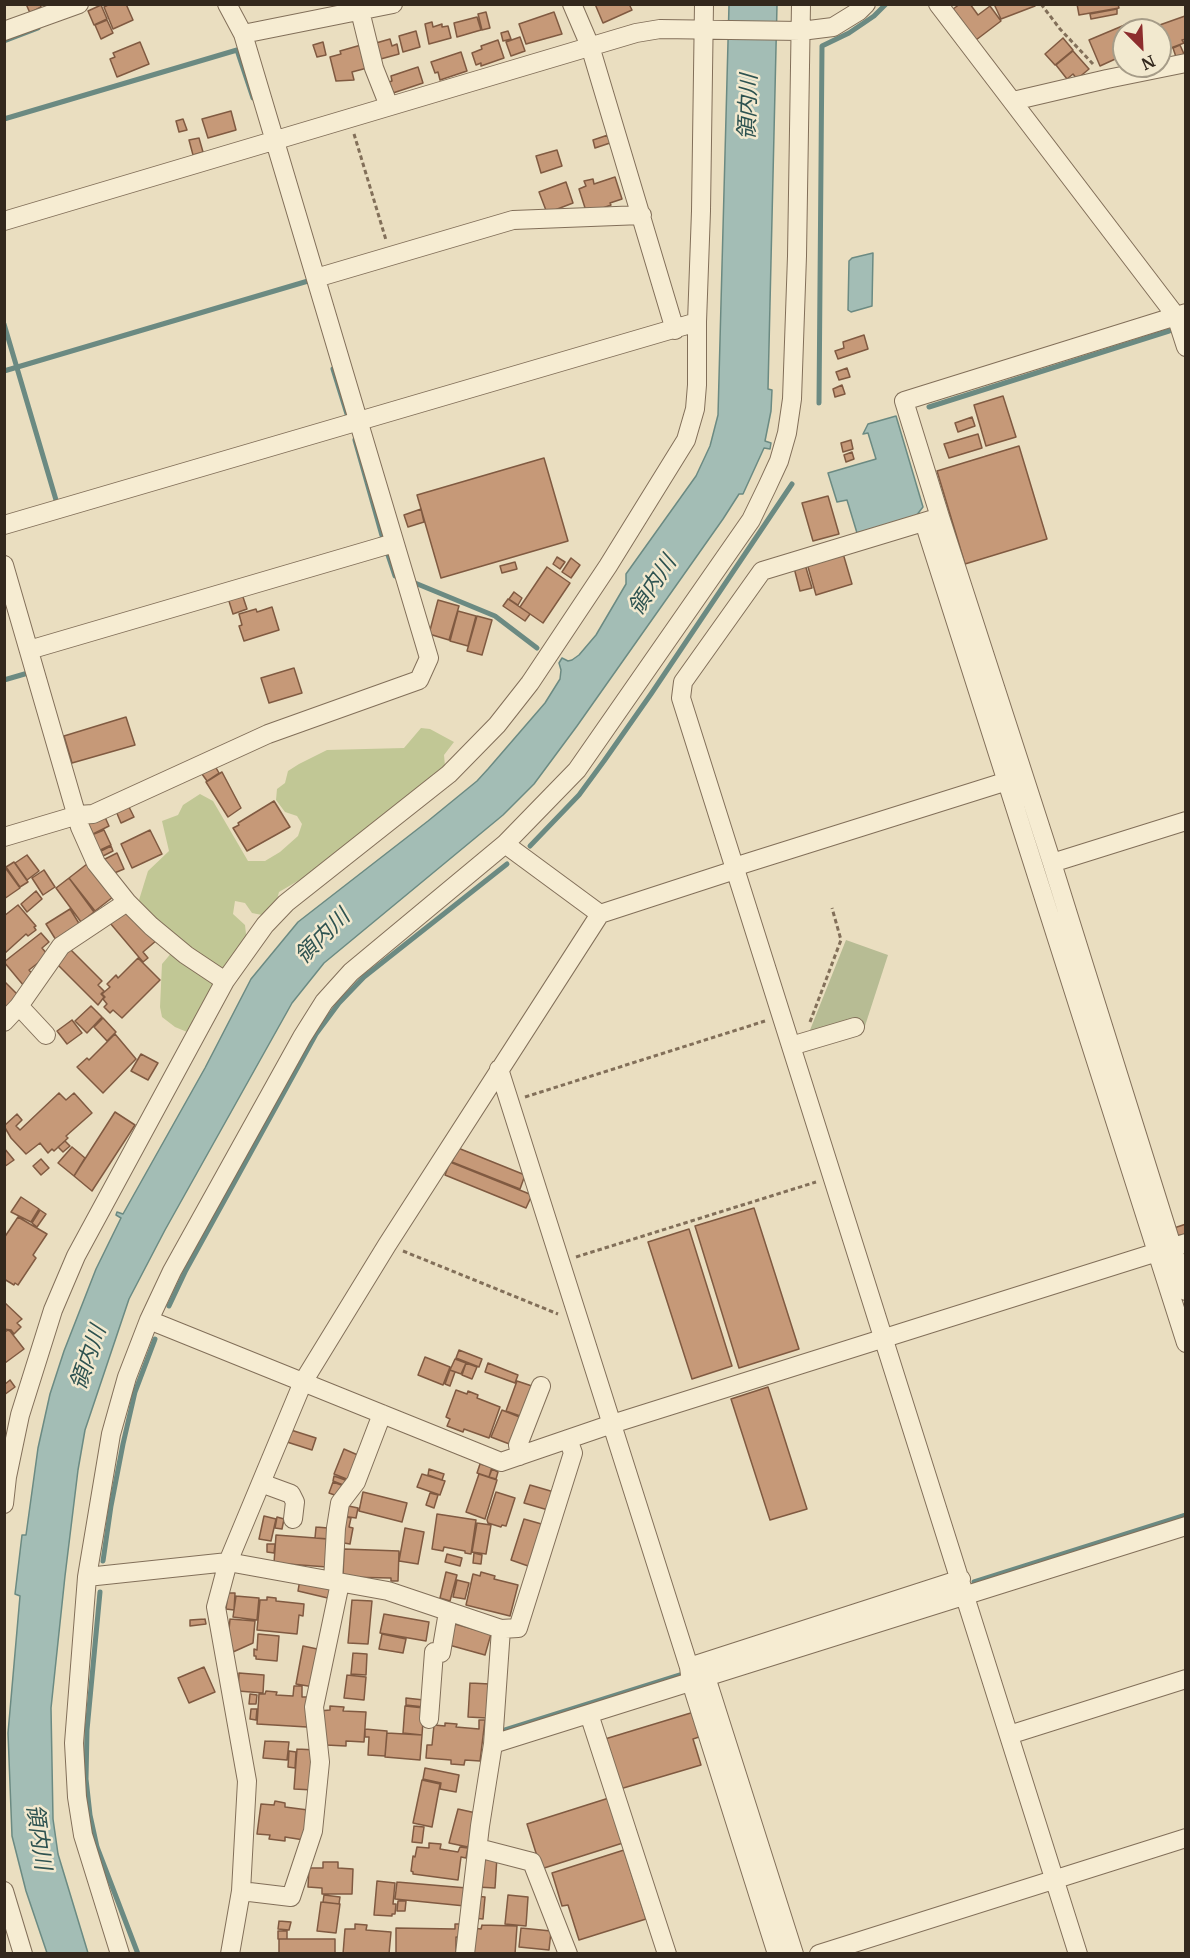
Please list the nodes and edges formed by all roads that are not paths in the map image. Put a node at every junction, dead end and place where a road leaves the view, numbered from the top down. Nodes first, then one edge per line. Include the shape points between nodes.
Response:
1 (79, 4) edge
2 (227, 4) edge
3 (393, 4) edge
4 (572, 4) edge
5 (704, 4) edge
6 (801, 4) edge
7 (866, 4) edge
8 (938, 4) edge
9 (360, 11) junction
10 (706, 29) junction
11 (798, 31) junction
12 (4, 32) edge
13 (243, 34) junction
14 (590, 46) junction
15 (1185, 63) edge
16 (1013, 101) junction
17 (389, 106) junction
18 (275, 140) junction
19 (642, 215) junction
20 (4, 221) edge
21 (316, 278) junction
22 (1180, 314) edge
23 (697, 322) junction
24 (675, 330) junction
25 (1185, 347) edge
26 (359, 422) junction
27 (932, 519) junction
28 (4, 525) edge
29 (394, 543) junction
30 (4, 565) edge
31 (29, 650) junction
32 (1024, 776) junction
33 (1006, 782) junction
34 (78, 815) junction
35 (1185, 821) edge
36 (4, 837) edge
37 (505, 844) junction
38 (1052, 863) junction
39 (735, 869) junction
40 (127, 902) junction
41 (600, 914) junction
42 (225, 981) junction
43 (19, 1006) junction
44 (4, 1022) edge
45 (855, 1027) dead end
46 (46, 1035) dead end
47 (796, 1044) junction
48 (499, 1069) junction
49 (1171, 1248) edge
50 (1185, 1292) edge
51 (149, 1320) junction
52 (884, 1340) junction
53 (1185, 1343) edge
54 (303, 1382) junction
55 (541, 1386) dead end
56 (12, 1410) edge
57 (382, 1414) junction
58 (612, 1424) junction
59 (568, 1439) junction
60 (520, 1456) junction
61 (6, 1478) edge
62 (261, 1483) junction
63 (4, 1504) edge
64 (293, 1519) dead end
65 (1185, 1526) edge
66 (228, 1562) junction
67 (87, 1577) junction
68 (337, 1582) junction
69 (963, 1587) junction
70 (448, 1612) junction
71 (501, 1629) junction
72 (695, 1675) junction
73 (1185, 1679) edge
74 (589, 1714) junction
75 (429, 1719) dead end
76 (1009, 1735) junction
77 (493, 1744) junction
78 (1185, 1838) edge
79 (478, 1848) junction
80 (1054, 1879) junction
81 (241, 1891) junction
82 (4, 1892) edge
83 (23, 1953) edge
84 (120, 1953) edge
85 (230, 1953) edge
86 (465, 1953) edge
87 (568, 1953) edge
88 (667, 1953) edge
89 (777, 1953) edge
90 (794, 1953) edge
91 (819, 1953) edge
92 (1078, 1953) edge

1 - 12 street
2 - 13 street
3 - 9 street
4 - 14 street
5 - 10 street
6 - 11 street
7 - 11 street via 833,27
8 - 16 street
9 - 13 street
9 - 17 street via 374,68
10 - 11 street
10 - 14 street via 660,29
10 - 23 street
11 - 37 street via 792,399 779,461 751,520 577,770
13 - 18 street
14 - 17 street
14 - 19 street
15 - 16 street
16 - 22 street
17 - 18 street
18 - 20 street
18 - 21 street
19 - 21 street via 513,220
19 - 24 street
21 - 26 street
22 - 25 street
22 - 27 street via 904,401
23 - 24 street
23 - 42 street via 695,409 686,440 530,683 497,725 449,774 286,903
24 - 26 street
26 - 28 street
26 - 29 street
27 - 32 street
27 - 33 street
27 - 39 street via 762,571 683,682 681,698
29 - 31 street
29 - 34 street via 429,658 419,680 268,734 93,814
30 - 31 street
31 - 34 street
32 - 33 street
32 - 38 street
33 - 39 street
33 - 49 street
34 - 36 street
34 - 40 street via 96,863
35 - 38 street
37 - 41 street
37 - 51 street via 351,972 324,1002 177,1261
38 - 49 street
39 - 41 street
39 - 47 street via 781,1016
40 - 42 street via 186,955
40 - 43 street via 61,946
41 - 48 street
42 - 56 street via 76,1256
43 - 44 street
43 - 46 street
45 - 47 street
47 - 52 street via 832,1177
48 - 54 street
48 - 58 street
49 - 50 street
49 - 52 street
49 - 53 street
51 - 54 street
51 - 67 street via 111,1434
52 - 58 street
52 - 69 street
54 - 57 street
54 - 62 street
55 - 60 street via 518,1445
56 - 61 street
57 - 60 street via 501,1462
57 - 68 street via 356,1482 340,1503 336,1528
58 - 59 street
58 - 72 street
59 - 60 street
59 - 71 street via 573,1453 518,1628
61 - 63 street
62 - 64 street via 291,1494 295,1502
62 - 66 street
65 - 69 street
66 - 67 street
66 - 68 street
66 - 81 street via 216,1607 247,1781
67 - 84 street via 74,1743 77,1797 83,1836
68 - 70 street via 388,1591
68 - 81 street via 314,1707 320,1762 313,1831 291,1897
69 - 72 street
69 - 76 street
70 - 71 street
70 - 75 street via 441,1653 434,1653
71 - 77 street
72 - 74 street
72 - 89 street
72 - 90 street
73 - 76 street
74 - 77 street
74 - 88 street
76 - 80 street
77 - 79 street
78 - 80 street
79 - 86 street
79 - 87 street via 532,1862
80 - 91 street
80 - 92 street
81 - 85 street
82 - 83 street

